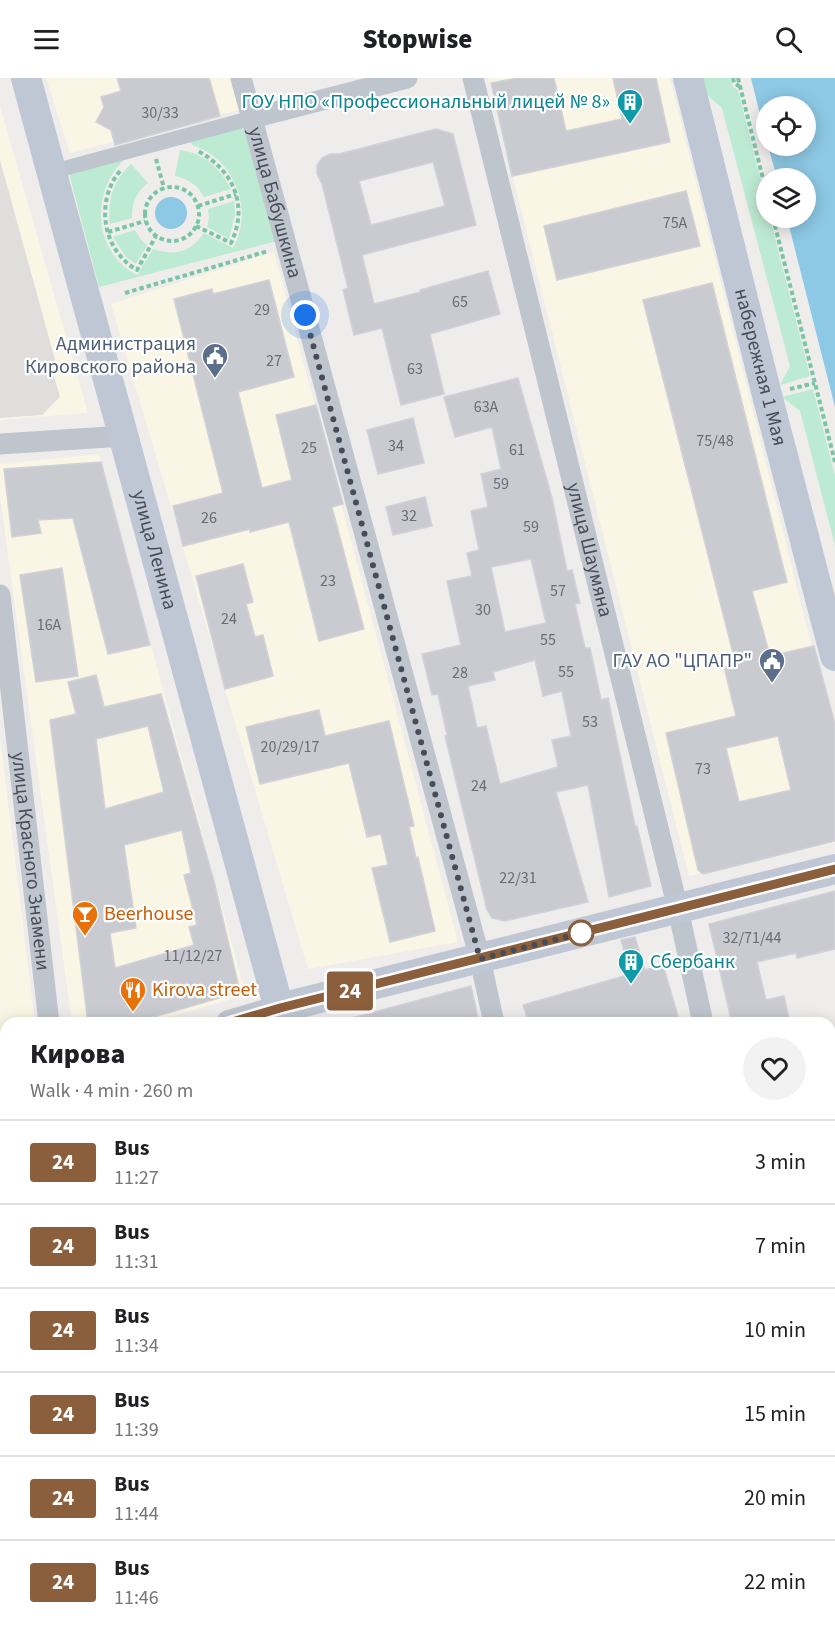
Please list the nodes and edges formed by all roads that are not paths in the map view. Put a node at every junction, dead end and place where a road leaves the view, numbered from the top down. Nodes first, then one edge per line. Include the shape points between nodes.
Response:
1 (26, 78) edge
2 (241, 78) edge
3 (407, 78) edge
4 (473, 78) edge
5 (688, 78) edge
6 (252, 118) junction
7 (62, 169) dead end
8 (124, 436) junction
9 (0, 444) edge
10 (0, 595) edge
11 (835, 656) edge
12 (835, 869) edge
13 (678, 909) junction
14 (480, 959) junction
15 (281, 1016) edge
16 (48, 1017) edge
17 (493, 1017) edge
18 (702, 1017) edge

1 - 8 main road, улица Ленина
2 - 6 street, улица Бабушкина
3 - 6 street
4 - 13 street, улица Шаумяна
5 - 11 main road, набережная 1 Мая
6 - 7 street
6 - 14 street, улица Бабушкина
8 - 9 street
8 - 15 main road, улица Ленина
10 - 16 street, улица Красного Знамени
12 - 13 main road
13 - 14 main road
13 - 18 street, улица Шаумяна
14 - 15 main road
14 - 17 street, улица Бабушкина

